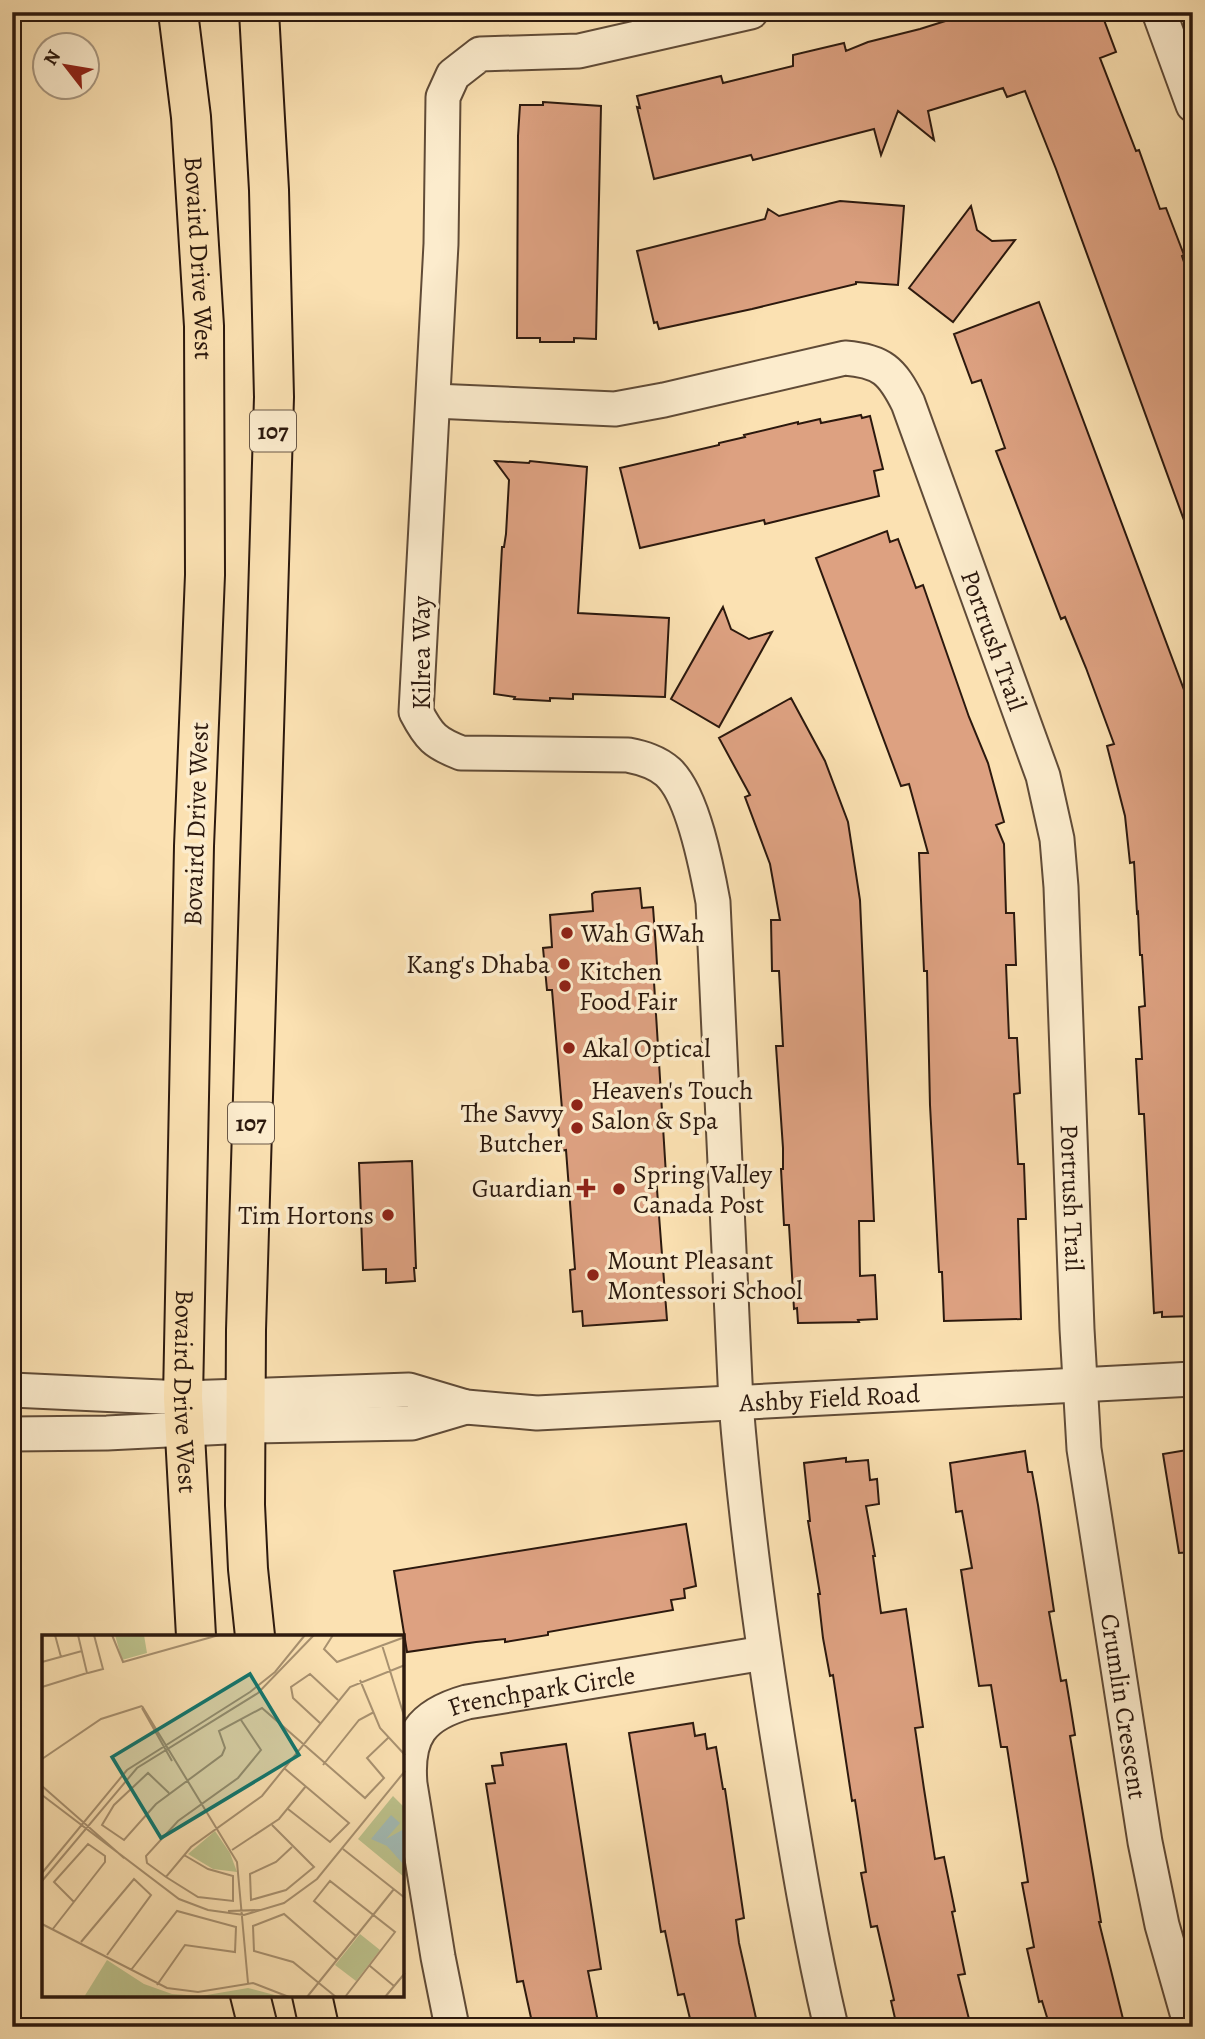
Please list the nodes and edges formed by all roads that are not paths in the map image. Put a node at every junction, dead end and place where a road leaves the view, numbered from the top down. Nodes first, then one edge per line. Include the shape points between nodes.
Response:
1 (178, 12) edge
2 (259, 12) edge
3 (751, 12) edge
4 (1159, 12) edge
5 (1193, 105) edge
6 (434, 401) junction
7 (1193, 1379) edge
8 (1081, 1384) junction
9 (12, 1390) edge
10 (736, 1403) junction
11 (246, 1411) junction
12 (184, 1414) junction
13 (12, 1434) edge
14 (196, 1635) edge
15 (255, 1635) edge
16 (764, 1653) junction
17 (250, 1997) edge
18 (312, 1997) edge
19 (258, 2027) edge
20 (319, 2027) edge
21 (452, 2027) edge
22 (831, 2027) edge
23 (1191, 2027) edge

1 - 12 main road, Bovaird Drive West via 191,117 204,326 205,575 194,846
2 - 11 main road, 107 via 274,397 258,849
3 - 6 street, Kilrea Way via 579,51 480,54 453,75 443,97
4 - 5 street
6 - 8 street, Portrush Trail via 615,408 845,358 886,368 898,383 1051,807 1061,887
6 - 10 street, Kilrea Way via 416,681 416,712 426,733 461,753 644,758 670,774 684,795 696,830 713,902
7 - 8 street, Ashby Field Road
8 - 10 street, Ashby Field Road
8 - 23 street, Crumlin Crescent via 1084,1449 1145,1842
9 - 12 street
10 - 11 street, Ashby Field Road via 537,1413 466,1407 412,1423
10 - 16 street
11 - 12 street, Ashby Field Road
11 - 15 main road, 107 via 245,1505
12 - 13 street
12 - 14 main road, Bovaird Drive West
16 - 21 street, Frenchpark Circle via 467,1702 442,1709 424,1724 413,1740 408,1761 410,1784
16 - 22 street via 800,1877
17 - 19 main road
18 - 20 main road

